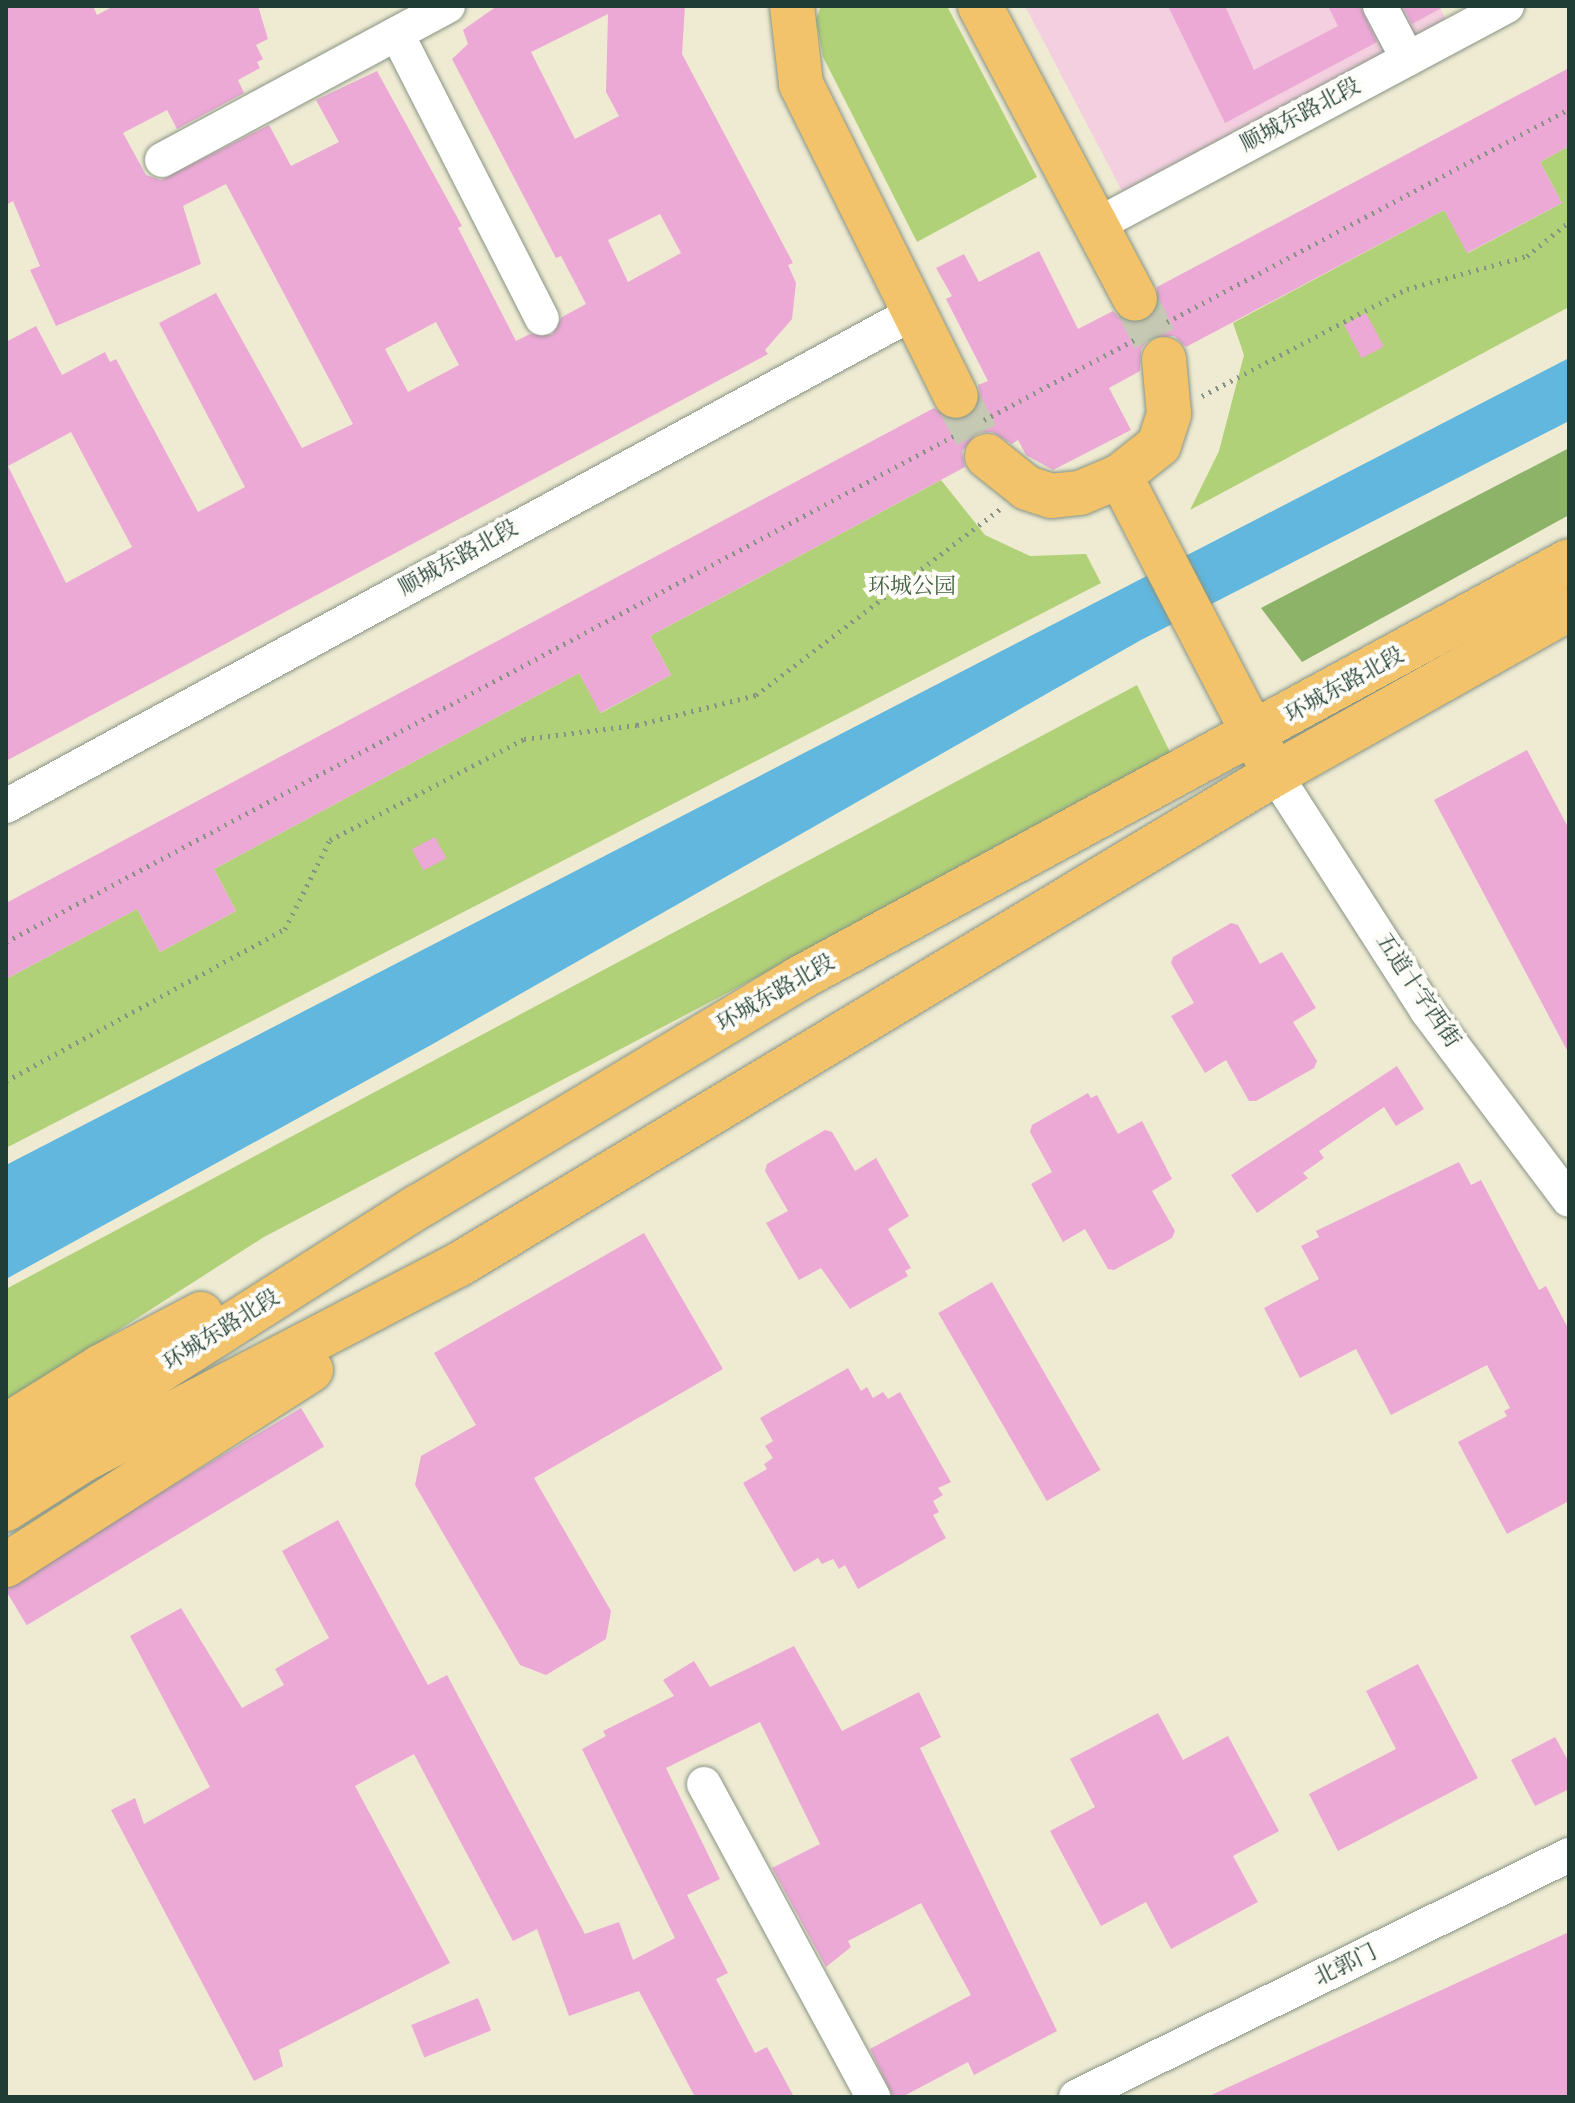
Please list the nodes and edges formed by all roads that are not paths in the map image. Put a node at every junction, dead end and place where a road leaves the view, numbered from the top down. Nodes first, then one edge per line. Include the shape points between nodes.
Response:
1 (448, 6) edge
2 (792, 6) edge
3 (980, 6) edge
4 (1380, 6) edge
5 (1507, 6) edge
6 (397, 34) junction
7 (1408, 59) junction
8 (162, 160) dead end
9 (1095, 226) junction
10 (913, 313) junction
11 (542, 318) dead end
12 (1120, 476) junction
13 (1569, 561) edge
14 (1569, 609) edge
15 (1254, 736) junction
16 (1275, 774) junction
17 (6, 806) edge
18 (1569, 1200) edge
19 (421, 1205) junction
20 (458, 1265) junction
21 (6, 1426) edge
22 (6, 1468) edge
23 (6, 1509) edge
24 (6, 1565) edge
25 (704, 1784) dead end
26 (1569, 1855) edge
27 (873, 2097) edge
28 (1076, 2097) edge

1 - 6 street
2 - 10 main road via 801,84 899,275
3 - 9 main road
4 - 7 street
5 - 7 street, 顺城东路北段
6 - 8 street
6 - 11 street
7 - 9 street, 顺城东路北段
9 - 12 main road via 1149,330 1169,414 1159,445
10 - 12 main road via 969,428 1027,488 1051,496 1080,493
10 - 17 street, 顺城东路北段
12 - 15 main road
13 - 15 main road, 环城东路北段
14 - 16 main road, 环城东路北段
15 - 16 main road
15 - 19 main road, 环城东路北段 via 798,979
16 - 18 street, 五道十字西街 via 1427,1011
16 - 20 main road, 环城东路北段
19 - 21 main road via 100,1367
19 - 22 main road, 环城东路北段
20 - 23 main road, 环城东路北段 via 83,1460
20 - 24 main road via 331,1357
25 - 27 street
26 - 28 street, 北郭门

